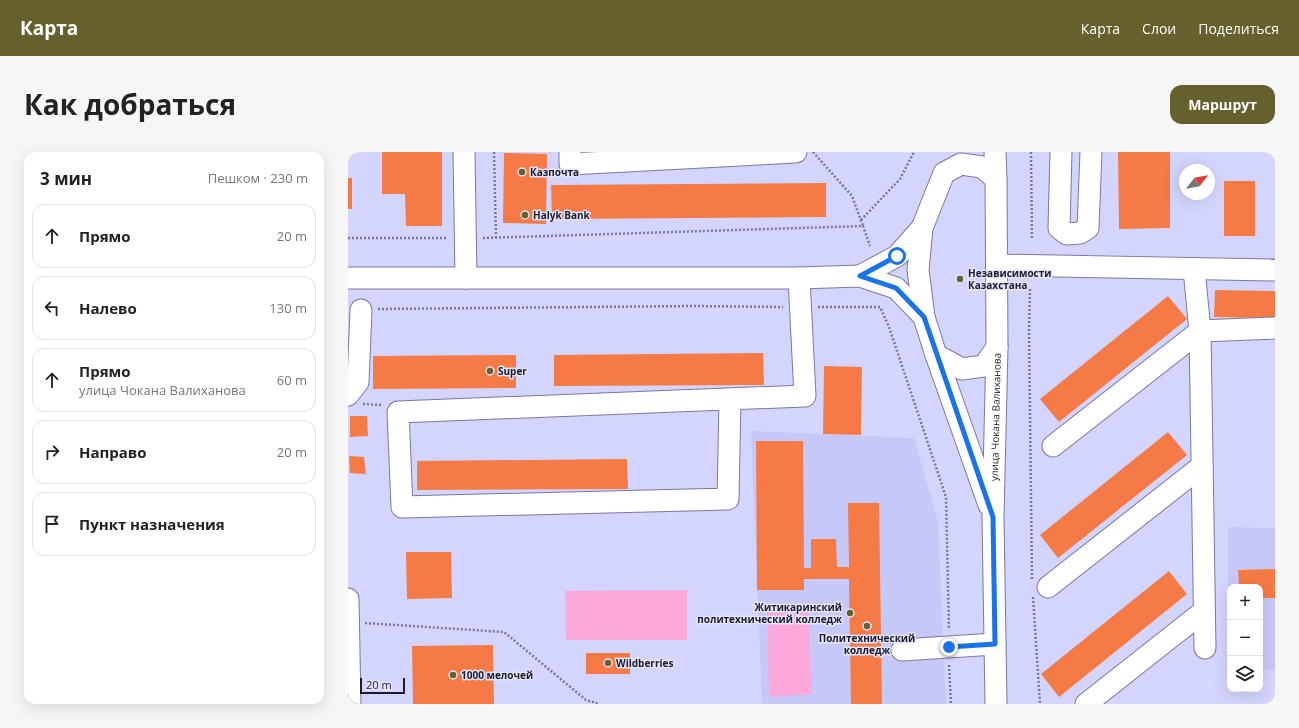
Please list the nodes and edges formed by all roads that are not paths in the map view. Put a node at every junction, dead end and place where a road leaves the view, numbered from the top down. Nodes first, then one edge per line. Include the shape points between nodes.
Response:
1 (464, 152) edge
2 (570, 152) edge
3 (796, 152) edge
4 (950, 152) edge
5 (996, 152) edge
6 (1060, 152) edge
7 (1091, 152) edge
8 (944, 173) junction
9 (996, 179) junction
10 (922, 228) junction
11 (996, 265) junction
12 (1194, 269) junction
13 (1275, 270) edge
14 (860, 276) junction
15 (348, 278) edge
16 (466, 278) junction
17 (800, 278) junction
18 (361, 310) dead end
19 (924, 317) junction
20 (1275, 328) edge
21 (1200, 331) junction
22 (997, 347) junction
23 (936, 355) junction
24 (730, 399) junction
25 (355, 400) edge
26 (1053, 446) dead end
27 (1202, 466) junction
28 (993, 517) junction
29 (1037, 589) road end
30 (348, 599) edge
31 (1204, 610) junction
32 (348, 622) edge
33 (995, 644) junction
34 (1205, 648) dead end
35 (902, 650) dead end
36 (350, 704) edge
37 (996, 704) edge
38 (1086, 704) edge

1 - 16 street
2 - 3 street via 570,164
4 - 8 street
5 - 9 street
6 - 7 street via 1059,228 1067,234 1080,233 1088,228
8 - 9 street via 961,164 982,167
8 - 10 street
9 - 11 street, улица Чокана Валиханова
10 - 14 street via 897,256
10 - 19 street via 918,270
11 - 12 street
11 - 22 street, улица Чокана Валиханова
12 - 13 street
12 - 21 street
14 - 17 street
14 - 19 street via 896,288
15 - 16 street
16 - 17 street
17 - 24 street via 805,396
18 - 25 street
19 - 23 street
20 - 21 street
21 - 26 street
21 - 27 street
22 - 23 street via 984,366 962,369
22 - 28 street, улица Чокана Валиханова
23 - 28 street
24 - 24 street via 398,412 402,507 728,499
27 - 29 street
27 - 31 street
28 - 33 street, улица Чокана Валиханова
30 - 32 street
31 - 34 street
31 - 38 street
32 - 36 street
33 - 35 street
33 - 37 street, улица Чокана Валиханова

